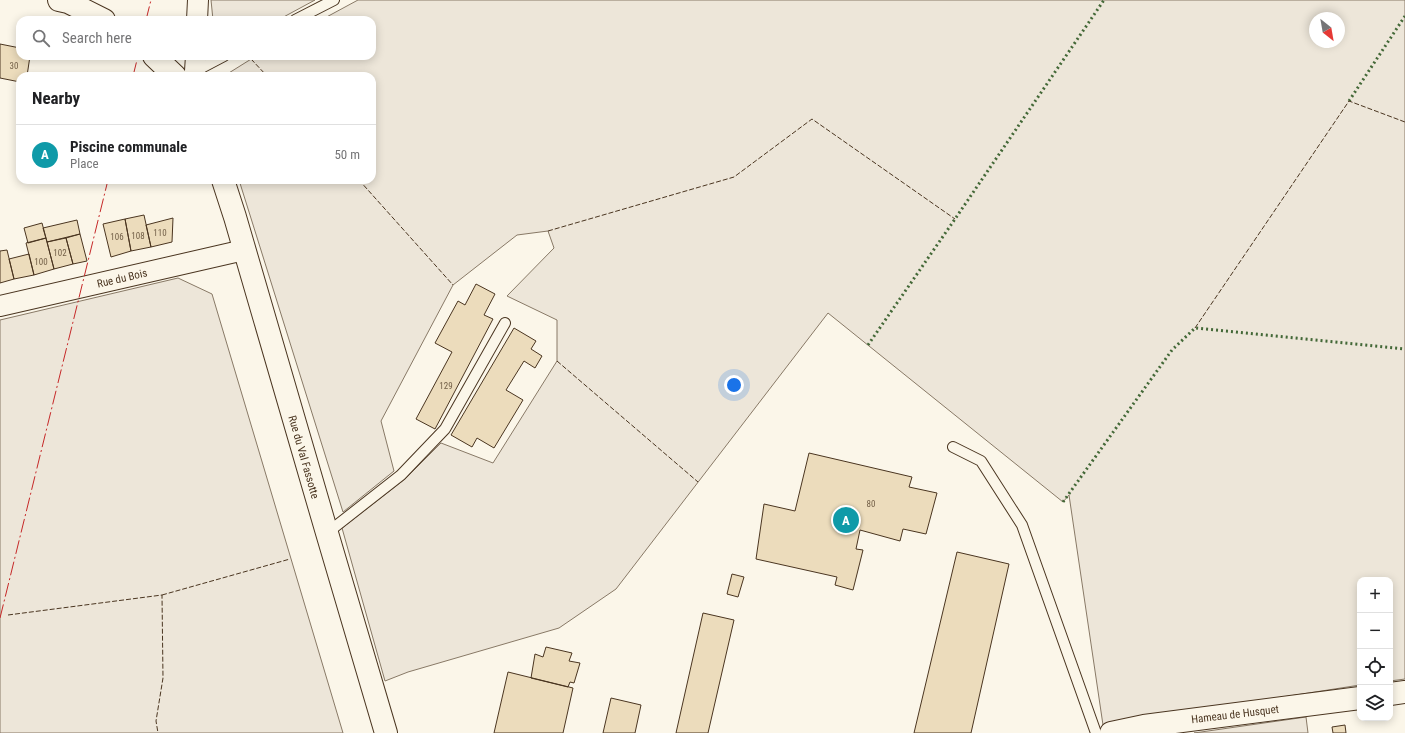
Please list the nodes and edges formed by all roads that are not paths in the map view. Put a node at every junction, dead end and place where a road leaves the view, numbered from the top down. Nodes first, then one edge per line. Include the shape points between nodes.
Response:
1 (198, 0) edge
2 (334, 0) edge
3 (67, 1) edge
4 (96, 16) edge
5 (197, 16) edge
6 (303, 16) edge
7 (164, 60) edge
8 (214, 60) edge
9 (188, 70) edge
10 (224, 184) edge
11 (244, 250) junction
12 (0, 306) edge
13 (505, 323) dead end
14 (953, 447) dead end
15 (326, 533) junction
16 (1405, 692) edge
17 (1393, 694) edge
18 (1357, 698) edge
19 (386, 733) edge
20 (1096, 733) edge
21 (1111, 733) edge

1 - 5 street
2 - 6 lane
3 - 4 street
7 - 9 street
8 - 9 lane
10 - 11 street, Rue du Val Fassotte
11 - 12 street, Rue du Bois
11 - 15 street, Rue du Val Fassotte
13 - 15 lane via 445,429 400,475
14 - 20 lane via 981,461 1022,525
15 - 19 street, Rue du Val Fassotte
16 - 17 street
18 - 21 street, Hameau de Husquet via 1144,726

